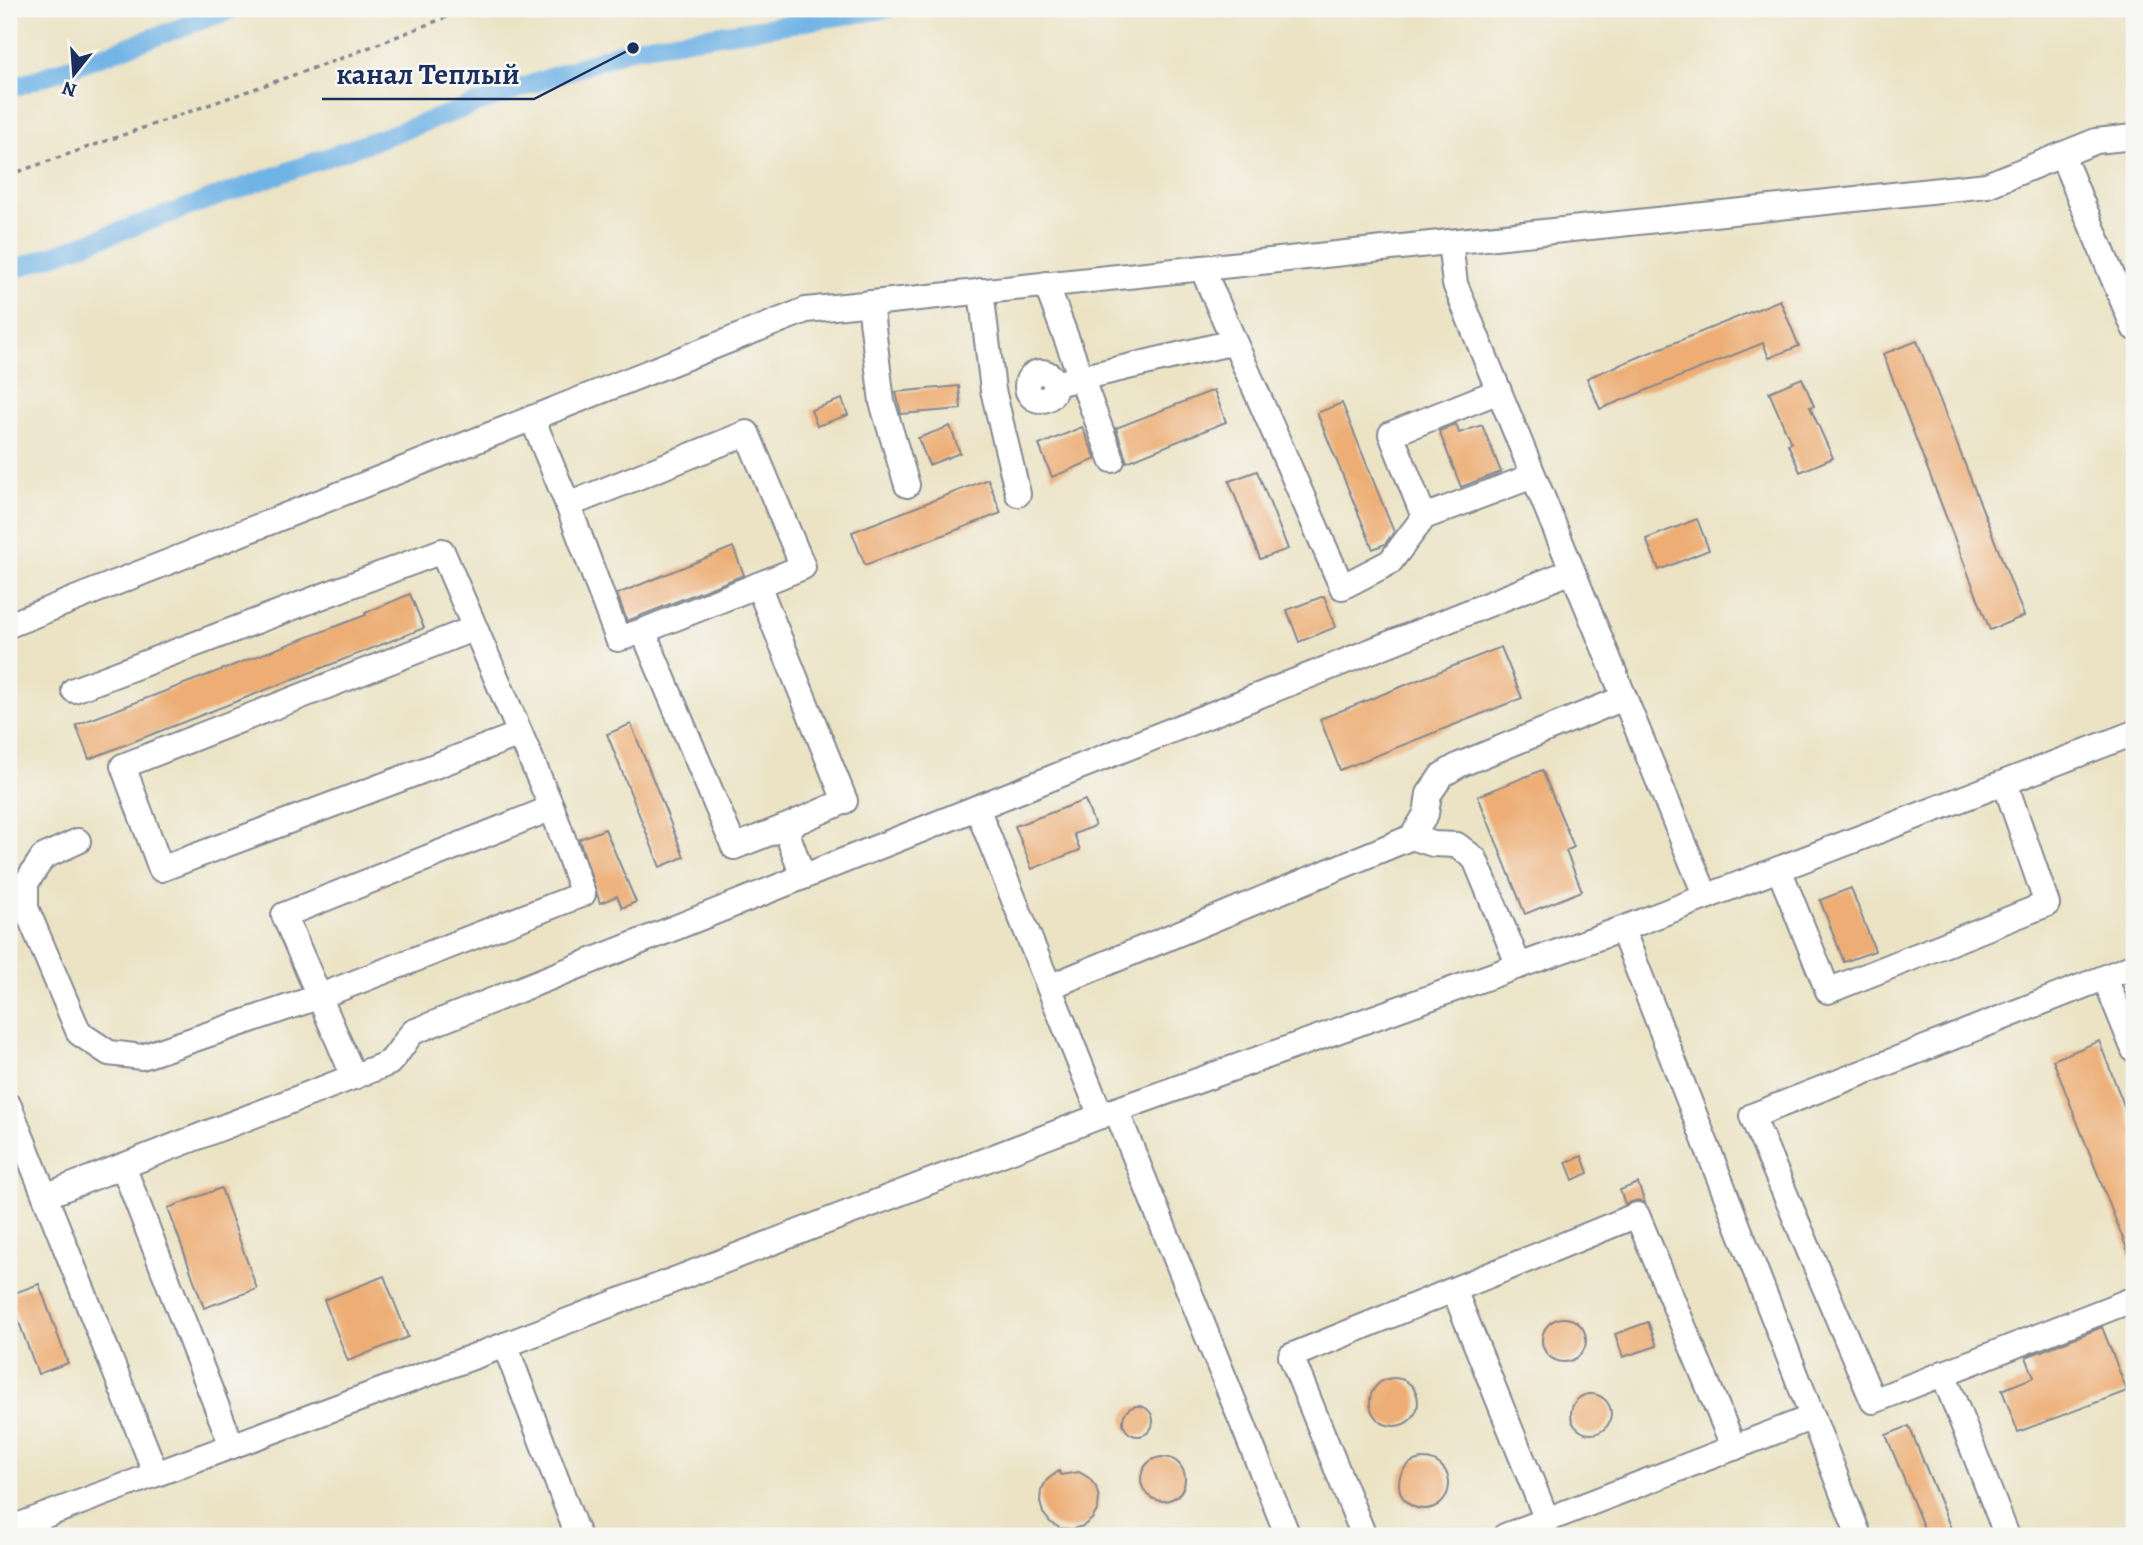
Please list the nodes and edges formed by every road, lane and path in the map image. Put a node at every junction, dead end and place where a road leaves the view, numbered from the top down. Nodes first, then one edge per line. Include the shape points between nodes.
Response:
1 (467, 9) edge
2 (2134, 136) edge
3 (2062, 155) junction
4 (9, 175) edge
5 (1450, 242) junction
6 (1202, 268) junction
7 (1046, 285) junction
8 (981, 291) junction
9 (870, 303) junction
10 (2134, 328) edge
11 (1234, 342) junction
12 (1081, 378) junction
13 (1055, 384) dead end
14 (1499, 391) junction
15 (532, 418) junction
16 (1111, 460) dead end
17 (1533, 476) junction
18 (907, 485) dead end
19 (1018, 494) dead end
20 (568, 505) junction
21 (1424, 517) junction
22 (1572, 571) junction
23 (758, 585) junction
24 (9, 625) edge
25 (475, 628) junction
26 (643, 631) junction
27 (74, 690) dead end
28 (1624, 698) junction
29 (2134, 733) edge
30 (520, 734) junction
31 (2005, 783) junction
32 (552, 808) junction
33 (977, 808) junction
34 (785, 827) junction
35 (1412, 837) junction
36 (78, 841) dead end
37 (1779, 869) junction
38 (803, 877) junction
39 (1706, 897) junction
40 (1622, 929) junction
41 (1519, 966) junction
42 (2134, 966) edge
43 (2105, 978) junction
44 (1049, 987) junction
45 (318, 996) junction
46 (2134, 1050) edge
47 (354, 1077) junction
48 (9, 1106) edge
49 (1108, 1113) junction
50 (123, 1166) junction
51 (45, 1196) junction
52 (1454, 1290) junction
53 (2134, 1299) edge
54 (505, 1345) junction
55 (1943, 1373) junction
56 (1812, 1417) junction
57 (232, 1446) junction
58 (1734, 1447) junction
59 (156, 1474) junction
60 (1548, 1520) junction
61 (9, 1530) edge
62 (578, 1536) edge
63 (1288, 1536) edge
64 (1364, 1536) edge
65 (1505, 1536) edge
66 (1859, 1536) edge
67 (2007, 1536) edge

1 - 4 path
2 - 3 lane via 2096,141
3 - 5 lane via 1987,185
3 - 10 lane
5 - 6 lane
5 - 14 lane via 1455,284
6 - 7 lane
6 - 11 lane
7 - 8 lane
7 - 12 lane
8 - 9 lane
8 - 19 lane via 993,390
9 - 15 lane via 806,310
9 - 18 lane via 882,402
11 - 12 lane
11 - 21 lane via 1342,587 1390,562
12 - 13 lane
12 - 16 lane
14 - 17 lane
14 - 21 lane via 1391,433
15 - 20 lane
15 - 24 lane
17 - 21 lane
17 - 22 lane
20 - 23 lane via 747,433 803,568
20 - 26 lane via 618,639
22 - 28 lane
22 - 33 lane
23 - 26 lane
23 - 34 lane via 845,802
25 - 27 lane via 442,551
25 - 30 lane
25 - 30 lane via 123,766 161,869
26 - 34 lane via 734,847
28 - 35 lane via 1442,775
28 - 39 lane
29 - 31 lane
30 - 32 lane
31 - 37 lane
31 - 37 lane via 2048,904 1828,991
32 - 45 lane via 583,894
32 - 45 lane via 284,915
33 - 38 lane
33 - 44 lane
34 - 38 lane
35 - 41 lane via 1457,845 1475,859
35 - 44 lane
36 - 45 lane via 43,857 26,883 26,908 79,1033 109,1053 142,1056
37 - 39 lane
38 - 47 lane via 413,1032 389,1063
39 - 40 lane
40 - 41 lane
40 - 56 lane
41 - 49 lane
42 - 43 lane
43 - 46 lane
43 - 55 lane via 1752,1116 1873,1401
44 - 49 lane
45 - 47 lane
47 - 50 lane
48 - 51 lane
49 - 54 lane
49 - 63 lane
50 - 51 lane
50 - 57 lane
51 - 59 lane
52 - 58 lane via 1637,1215
52 - 60 lane
52 - 64 lane via 1291,1356
53 - 55 lane
54 - 57 lane
54 - 62 lane
55 - 67 lane
56 - 58 lane
56 - 66 lane
57 - 59 lane
58 - 60 lane
59 - 61 lane
60 - 65 lane

